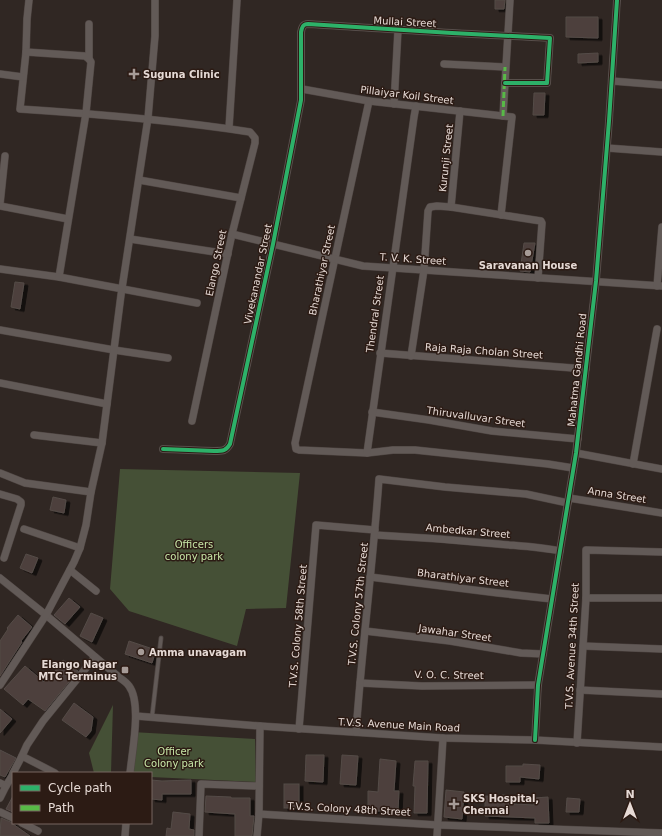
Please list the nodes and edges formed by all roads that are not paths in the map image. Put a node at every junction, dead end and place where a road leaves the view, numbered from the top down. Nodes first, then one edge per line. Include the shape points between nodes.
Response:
1 (29, 0) edge
2 (154, 0) edge
3 (237, 0) edge
4 (510, 0) edge
5 (617, 0) edge
6 (89, 24) dead end
7 (303, 25) joint
8 (398, 30) junction
9 (507, 36) junction
10 (26, 52) junction
11 (89, 59) junction
12 (444, 64) dead end
13 (505, 67) junction
14 (0, 74) edge
15 (23, 77) junction
16 (612, 81) junction
17 (504, 83) junction
18 (662, 85) edge
19 (302, 89) junction
20 (368, 101) junction
21 (394, 104) junction
22 (416, 106) junction
23 (460, 111) junction
24 (86, 113) junction
25 (503, 116) junction
26 (148, 118) junction
27 (229, 128) junction
28 (607, 148) junction
29 (662, 152) edge
30 (5, 156) dead end
31 (139, 180) junction
32 (241, 198) junction
33 (0, 205) edge
34 (450, 208) junction
35 (501, 215) junction
36 (68, 219) junction
37 (662, 227) edge
38 (232, 234) junction
39 (130, 239) junction
40 (273, 244) junction
41 (228, 254) junction
42 (334, 259) junction
43 (0, 268) edge
44 (392, 268) junction
45 (424, 270) junction
46 (59, 276) junction
47 (538, 278) junction
48 (596, 281) junction
49 (659, 286) edge
50 (122, 289) junction
51 (197, 303) dead end
52 (657, 329) dead end
53 (0, 330) edge
54 (114, 350) junction
55 (380, 353) junction
56 (412, 356) junction
57 (168, 358) dead end
58 (586, 369) junction
59 (0, 383) edge
60 (107, 404) junction
61 (372, 412) junction
62 (192, 421) dead end
63 (34, 435) dead end
64 (578, 439) junction
65 (102, 443) junction
66 (162, 449) dead end
67 (367, 453) junction
68 (576, 453) junction
69 (633, 464) junction
70 (574, 468) junction
71 (662, 469) edge
72 (0, 473) edge
73 (379, 478) joint
74 (91, 492) junction
75 (0, 494) edge
76 (568, 500) junction
77 (662, 513) edge
78 (316, 525) joint
79 (24, 529) dead end
80 (375, 532) junction
81 (80, 548) junction
82 (560, 551) junction
83 (662, 552) edge
84 (4, 558) dead end
85 (70, 570) junction
86 (370, 577) junction
87 (0, 579) edge
88 (96, 591) dead end
89 (586, 598) junction
90 (662, 598) edge
91 (552, 599) junction
92 (46, 615) junction
93 (365, 631) junction
94 (161, 638) dead end
95 (583, 646) junction
96 (662, 649) edge
97 (543, 654) junction
98 (95, 657) junction
99 (360, 683) junction
100 (0, 685) edge
101 (538, 685) junction
102 (580, 690) junction
103 (662, 694) edge
104 (136, 716) junction
105 (152, 717) junction
106 (260, 726) junction
107 (299, 729) junction
108 (356, 732) junction
109 (443, 738) junction
110 (535, 740) junction
111 (577, 743) junction
112 (662, 747) edge
113 (22, 756) junction
114 (14, 772) edge
115 (52, 772) edge
116 (130, 772) edge
117 (12, 774) edge
118 (3, 785) edge
119 (260, 786) junction
120 (0, 798) edge
121 (0, 812) edge
122 (260, 814) junction
123 (12, 818) edge
124 (24, 824) edge
125 (126, 824) edge
126 (438, 825) junction
127 (38, 831) dead end
128 (662, 833) edge
129 (125, 836) edge
130 (199, 836) edge
131 (257, 836) edge
132 (437, 836) edge

1 - 10 street
2 - 26 street via 155,36
3 - 27 street
4 - 9 street
5 - 16 street, Mahatma Gandhi Road
6 - 11 street
7 - 8 street, Mullai Street
7 - 19 street, Vivekanandar Street
8 - 9 street, Mullai Street
8 - 21 street
9 - 13 street
9 - 17 street, Mullai Street via 550,38 547,83
10 - 11 street via 85,56
10 - 15 street
11 - 24 street
12 - 13 street
13 - 17 street
14 - 15 street
15 - 24 street via 20,109
16 - 18 street
16 - 28 street, Mahatma Gandhi Road
17 - 25 street
19 - 20 street, Pillaiyar Koil Street
19 - 40 street, Vivekanandar Street
20 - 21 street, Pillaiyar Koil Street
20 - 42 street, Bharathiyar Street
21 - 22 street, Pillaiyar Koil Street
22 - 23 street, Pillaiyar Koil Street
22 - 44 street, Thendral Street
23 - 25 street, Pillaiyar Koil Street
23 - 34 street, Kurunji Street
24 - 26 street
24 - 36 street
25 - 35 street, Pillaiyar Koil Street via 512,117
26 - 27 street
26 - 31 street
27 - 32 street, Elango Street via 250,132 255,138
28 - 29 street
28 - 48 street, Mahatma Gandhi Road
30 - 33 street
31 - 32 street
31 - 39 street
32 - 38 street, Elango Street
33 - 36 street
34 - 35 street
34 - 45 street via 434,206 429,209
35 - 47 street via 542,222
36 - 46 street
37 - 49 street
38 - 40 street, T. V. K. Street
38 - 41 street, Elango Street
39 - 41 street
39 - 50 street
40 - 42 street, T. V. K. Street
40 - 66 street, Vivekanandar Street via 228,449
41 - 62 street, Elango Street
42 - 44 street, T. V. K. Street via 363,266
42 - 67 street, Bharathiyar Street via 295,442 296,449
43 - 46 street
44 - 45 street, T. V. K. Street
44 - 55 street, Thendral Street
45 - 47 street, T. V. K. Street
45 - 56 street
46 - 50 street
47 - 48 street, T. V. K. Street
48 - 49 street, T. V. K. Street
48 - 58 street, Mahatma Gandhi Road
50 - 51 street
50 - 54 street
52 - 69 street
53 - 54 street
54 - 57 street
54 - 60 street
55 - 56 street, Raja Raja Cholan Street
55 - 61 street, Thendral Street
56 - 58 street, Raja Raja Cholan Street
58 - 64 street, Mahatma Gandhi Road
59 - 60 street
60 - 65 street
61 - 64 street, Thiruvalluvar Street via 492,431
61 - 67 street, Thendral Street
63 - 65 street
64 - 68 street, Mahatma Gandhi Road
65 - 74 street
67 - 70 street via 415,450
68 - 69 street
68 - 70 street, Mahatma Gandhi Road
69 - 71 street
70 - 76 street, Mahatma Gandhi Road
72 - 74 street via 25,483
73 - 76 street, Anna Street
73 - 80 street, T.V.S. Colony 57th Street
74 - 81 street
75 - 84 street via 21,502
76 - 77 street, Anna Street
76 - 82 street, Mahatma Gandhi Road
78 - 80 street, Ambedkar Street
78 - 107 street, T.V.S. Colony 58th Street
79 - 81 street
80 - 82 street, Ambedkar Street
80 - 86 street, T.V.S. Colony 57th Street
81 - 85 street
82 - 91 street, Mahatma Gandhi Road
83 - 89 street, T.V.S. Avenue 34th Street via 586,550
85 - 88 street
85 - 92 street
86 - 91 street, Bharathiyar Street
86 - 93 street, T.V.S. Colony 57th Street
87 - 92 street
89 - 90 street
89 - 95 street, T.V.S. Avenue 34th Street
91 - 97 street, Mahatma Gandhi Road
92 - 98 street
92 - 100 street
93 - 97 street, Jawahar Street
93 - 99 street, T.V.S. Colony 57th Street
94 - 105 lane
95 - 96 street
95 - 102 street, T.V.S. Avenue 34th Street
97 - 101 street, Mahatma Gandhi Road
98 - 104 street via 130,687 134,695
98 - 113 street via 43,721
99 - 101 street, V. O. C. Street via 422,686
99 - 108 street, T.V.S. Colony 57th Street
101 - 110 street, Mahatma Gandhi Road
102 - 103 street
102 - 111 street, T.V.S. Avenue 34th Street
104 - 105 street, T.V.S. Avenue Main Road
104 - 116 street
105 - 106 street, T.V.S. Avenue Main Road
106 - 107 street, T.V.S. Avenue Main Road
106 - 119 street
107 - 108 street, T.V.S. Avenue Main Road
108 - 109 street, T.V.S. Avenue Main Road
109 - 110 street, T.V.S. Avenue Main Road
109 - 126 street
110 - 111 street, T.V.S. Avenue Main Road
111 - 112 street, T.V.S. Avenue Main Road
113 - 114 street
113 - 115 street
117 - 118 street
118 - 120 street
119 - 122 street
119 - 130 street via 201,784
121 - 123 street
122 - 126 street, T.V.S. Colony 48th Street
122 - 131 street
124 - 127 street
125 - 129 street
126 - 128 street, T.V.S. Colony 48th Street
126 - 132 street

